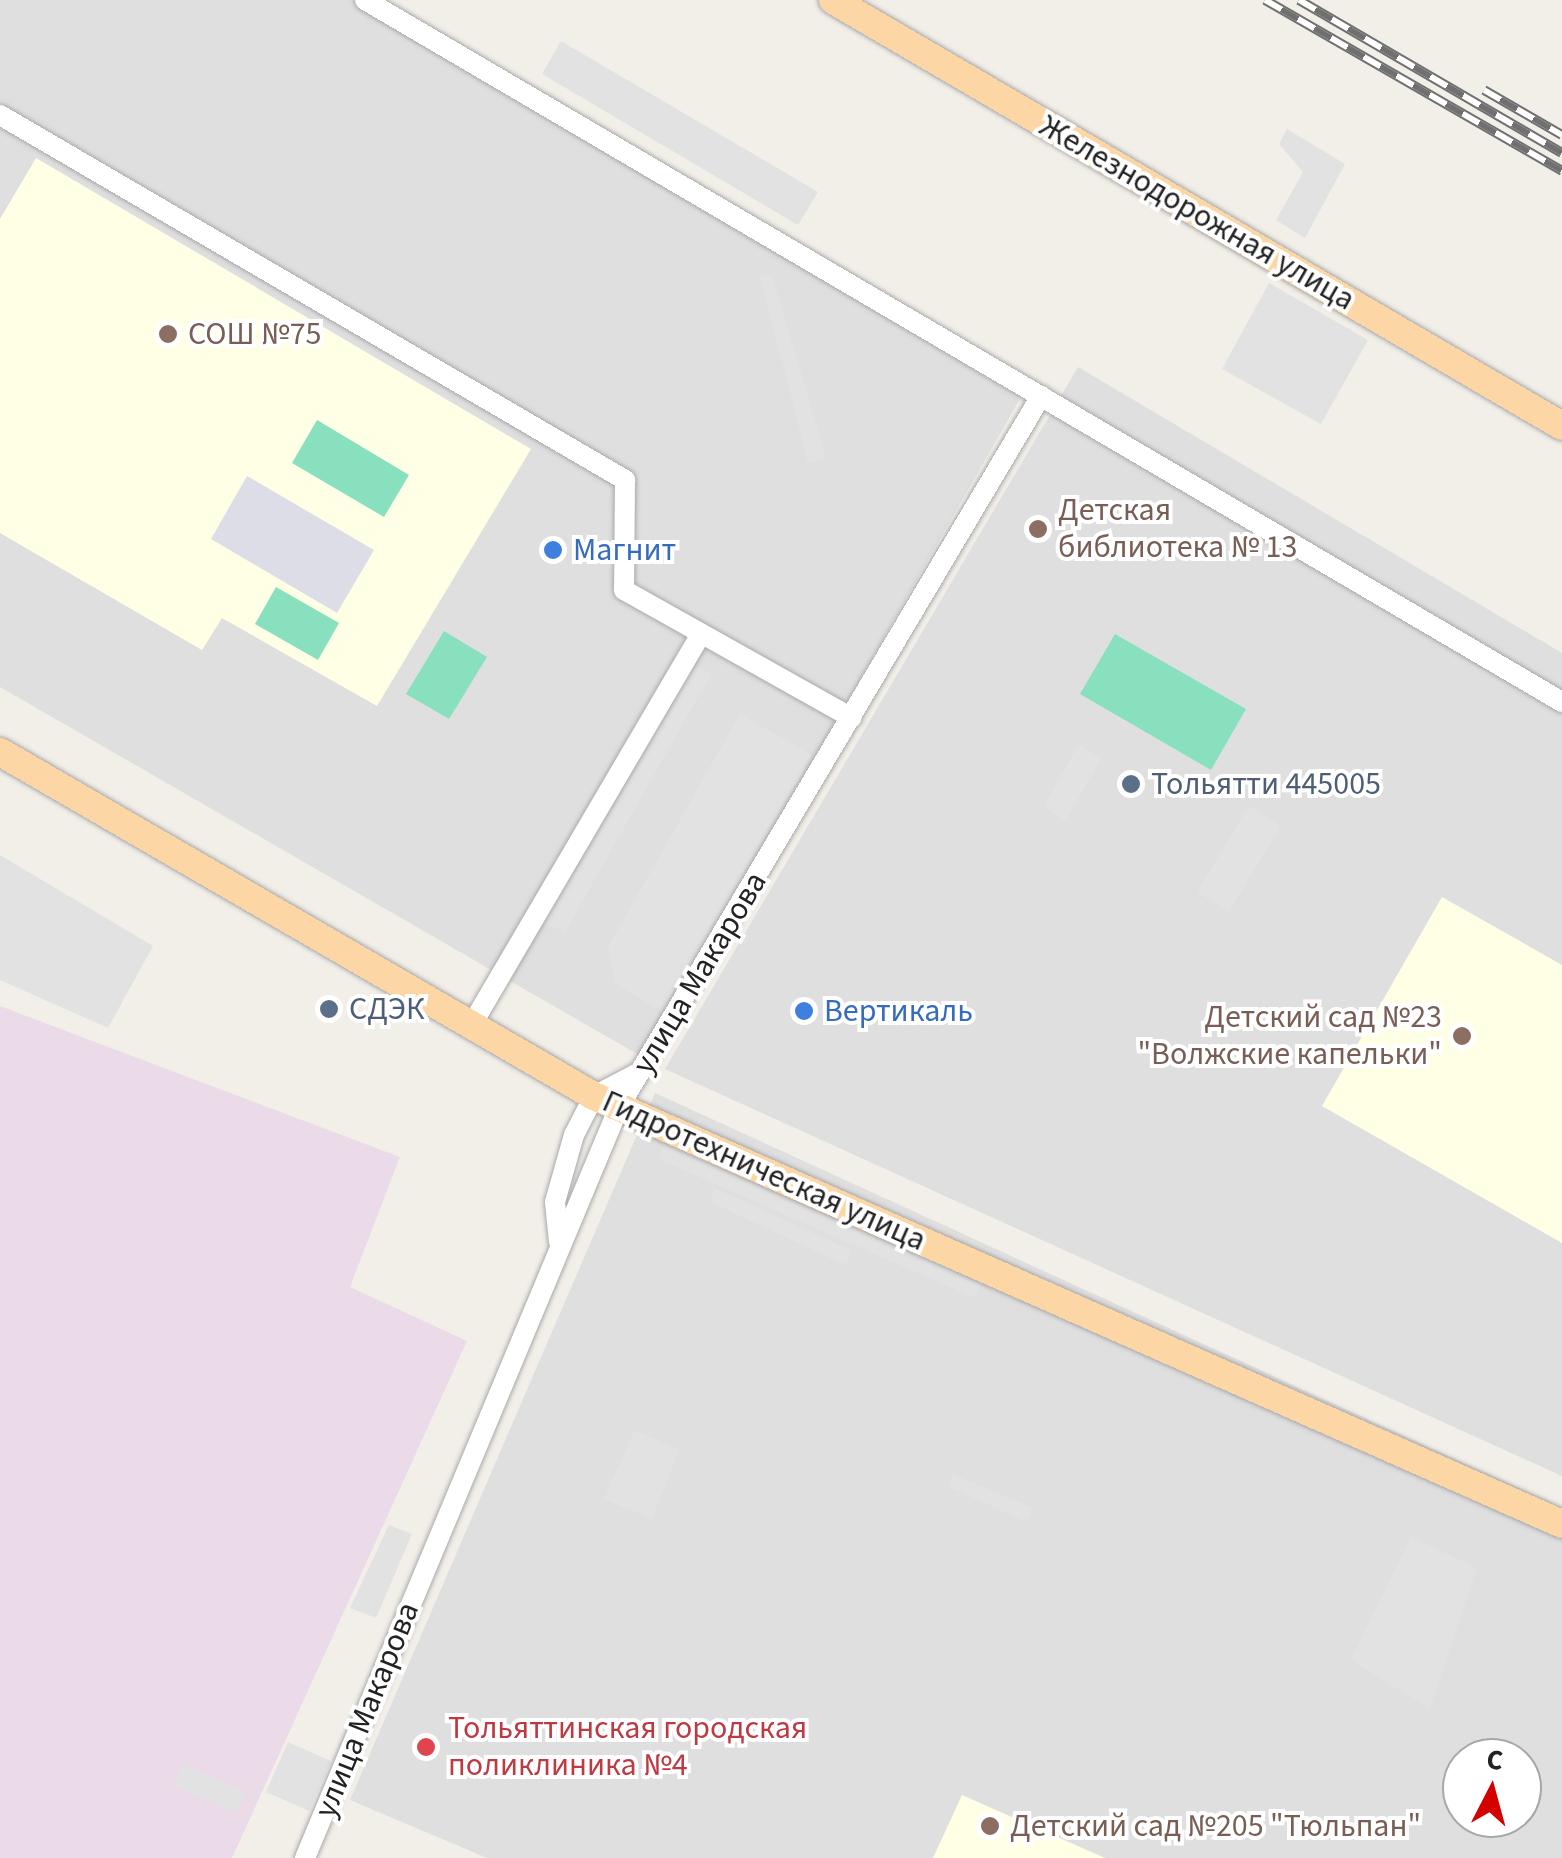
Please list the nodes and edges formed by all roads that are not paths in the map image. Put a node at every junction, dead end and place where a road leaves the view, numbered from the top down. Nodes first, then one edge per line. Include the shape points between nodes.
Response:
1 (366, 0) edge
2 (833, 0) edge
3 (0, 114) edge
4 (1042, 396) junction
5 (1562, 426) edge
6 (701, 634) junction
7 (1562, 702) edge
8 (852, 718) junction
9 (0, 752) edge
10 (472, 1026) junction
11 (607, 1102) junction
12 (560, 1249) junction
13 (1562, 1524) edge
14 (312, 1856) edge

1 - 4 street
2 - 5 main road, Железнодорожная улица
3 - 6 street via 625,480 624,590
4 - 7 street
4 - 8 street, улица Макарова
6 - 8 street
6 - 10 street
8 - 11 street, улица Макарова via 640,1072
9 - 10 main road, Гидротехническая улица
10 - 11 main road, Гидротехническая улица
11 - 12 street, улица Макарова
11 - 12 street via 562,1166 556,1202
11 - 13 main road, Гидротехническая улица
12 - 14 street, улица Макарова

